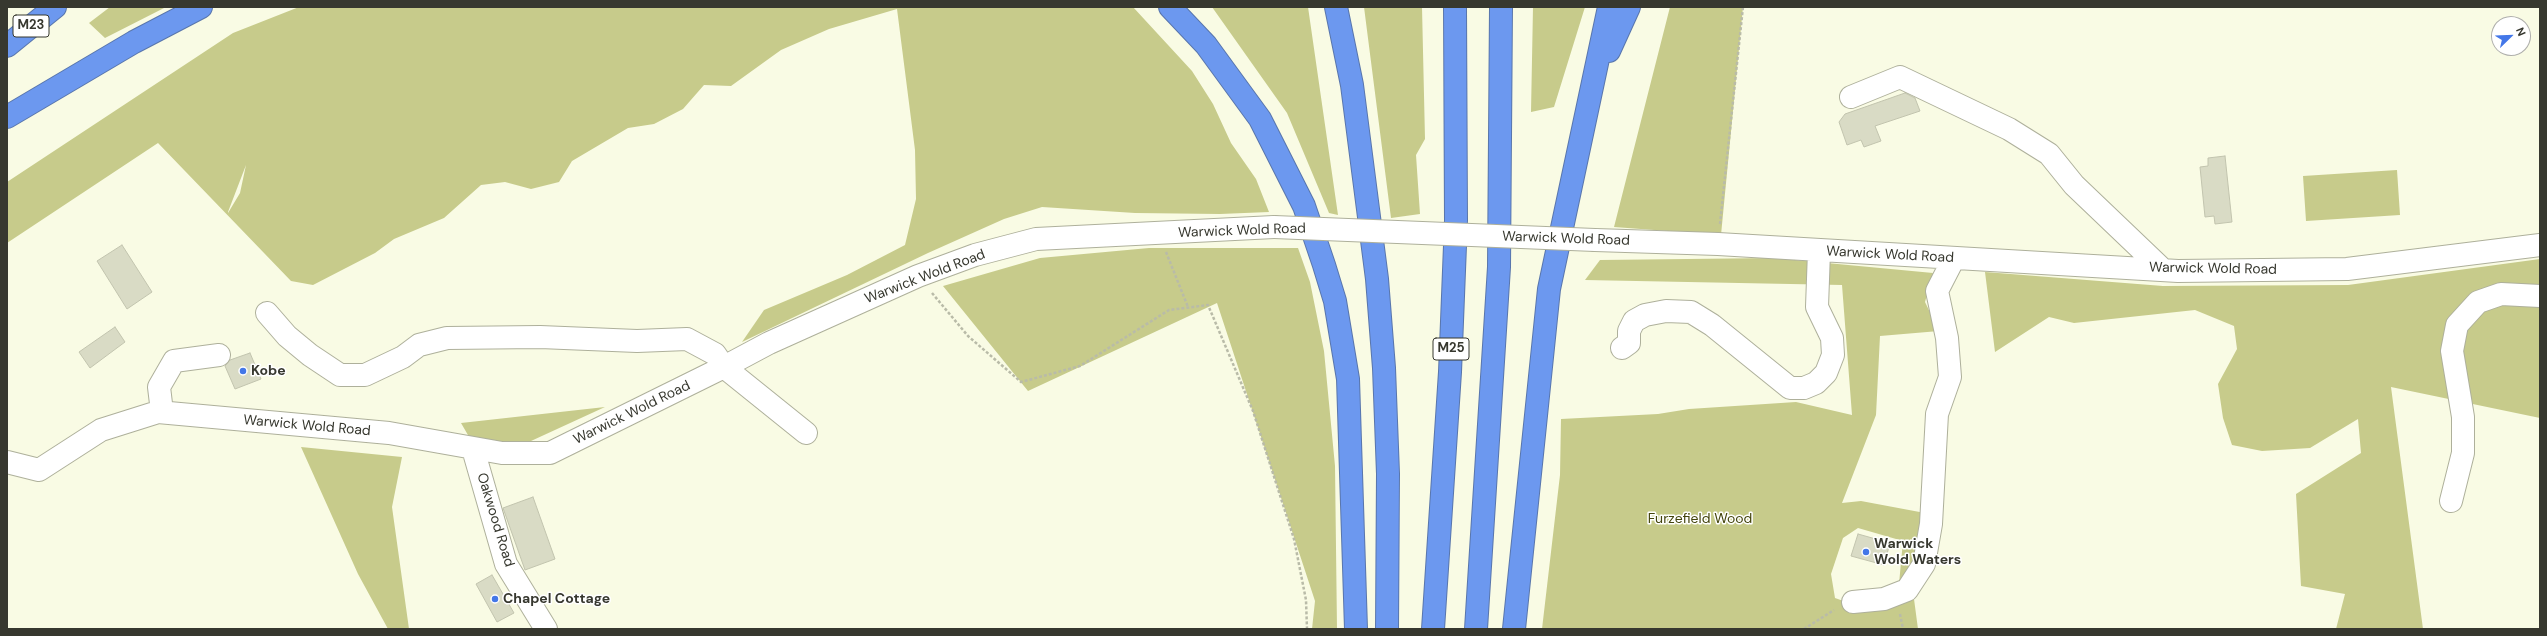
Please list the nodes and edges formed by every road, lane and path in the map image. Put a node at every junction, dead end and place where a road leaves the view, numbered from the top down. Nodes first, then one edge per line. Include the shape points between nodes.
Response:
1 (55, 7) edge
2 (201, 7) edge
3 (1170, 7) edge
4 (1336, 7) edge
5 (1455, 7) edge
6 (1501, 7) edge
7 (1609, 7) edge
8 (1629, 7) edge
9 (1743, 7) edge
10 (7, 46) edge
11 (1592, 91) junction
12 (1851, 97) dead end
13 (7, 117) edge
14 (1159, 234) junction
15 (1718, 244) junction
16 (2540, 245) edge
17 (1819, 251) junction
18 (1954, 258) junction
19 (2162, 269) junction
20 (918, 276) junction
21 (2540, 296) edge
22 (1188, 307) junction
23 (267, 313) dead end
24 (1622, 348) dead end
25 (219, 355) dead end
26 (724, 368) junction
27 (162, 412) junction
28 (806, 433) dead end
29 (473, 449) junction
30 (7, 462) edge
31 (2451, 501) dead end
32 (1853, 602) joint
33 (546, 629) edge
34 (1307, 629) edge
35 (1356, 629) edge
36 (1387, 629) edge
37 (1433, 629) edge
38 (1476, 629) edge
39 (1514, 629) edge
40 (1804, 629) edge

1 - 10 highway, M23
2 - 13 highway via 127,46
3 - 35 highway via 1206,45 1260,119 1304,206 1324,265 1334,301 1348,379
4 - 36 highway via 1353,93 1378,279 1388,474
5 - 37 highway, M25 via 1456,220 1450,372
6 - 38 highway via 1499,267
7 - 11 highway
8 - 11 highway
9 - 15 path
11 - 39 highway via 1549,289
12 - 19 street via 1900,77 2009,129 2048,154 2074,185
14 - 15 street, Warwick Wold Road, bridge via 1274,228
14 - 20 street, Warwick Wold Road via 1036,239 975,255
14 - 22 path
15 - 17 street, Warwick Wold Road
16 - 19 street, Warwick Wold Road via 2347,269
17 - 18 street, Warwick Wold Road
17 - 24 street via 1817,307 1832,338 1833,355 1826,373 1816,383 1804,388 1790,388 1712,325 1691,312 1666,311 1639,318 1634,321 1629,331 1629,343
18 - 19 street, Warwick Wold Road
18 - 32 street via 1937,291 1947,338 1950,377 1937,414 1931,524 1924,564 1907,590 1884,599
20 - 22 path via 968,336 1021,382 1080,366 1169,310
20 - 26 street, Warwick Wold Road via 768,343
21 - 31 street via 2501,294 2478,302 2457,326 2452,351 2463,417 2463,453
22 - 34 path via 1208,305 1253,411 1294,539 1306,600
23 - 26 street via 287,336 340,375 365,375 403,357 419,344 447,338 540,337 637,341 687,338 715,354
25 - 27 street via 174,361 159,387
26 - 28 street
26 - 29 street, Warwick Wold Road via 550,453 502,453
27 - 29 street, Warwick Wold Road via 389,433
27 - 30 street, Warwick Wold Road via 101,430 39,470
29 - 33 street, Oakwood Road via 506,564
32 - 40 path via 1827,613

